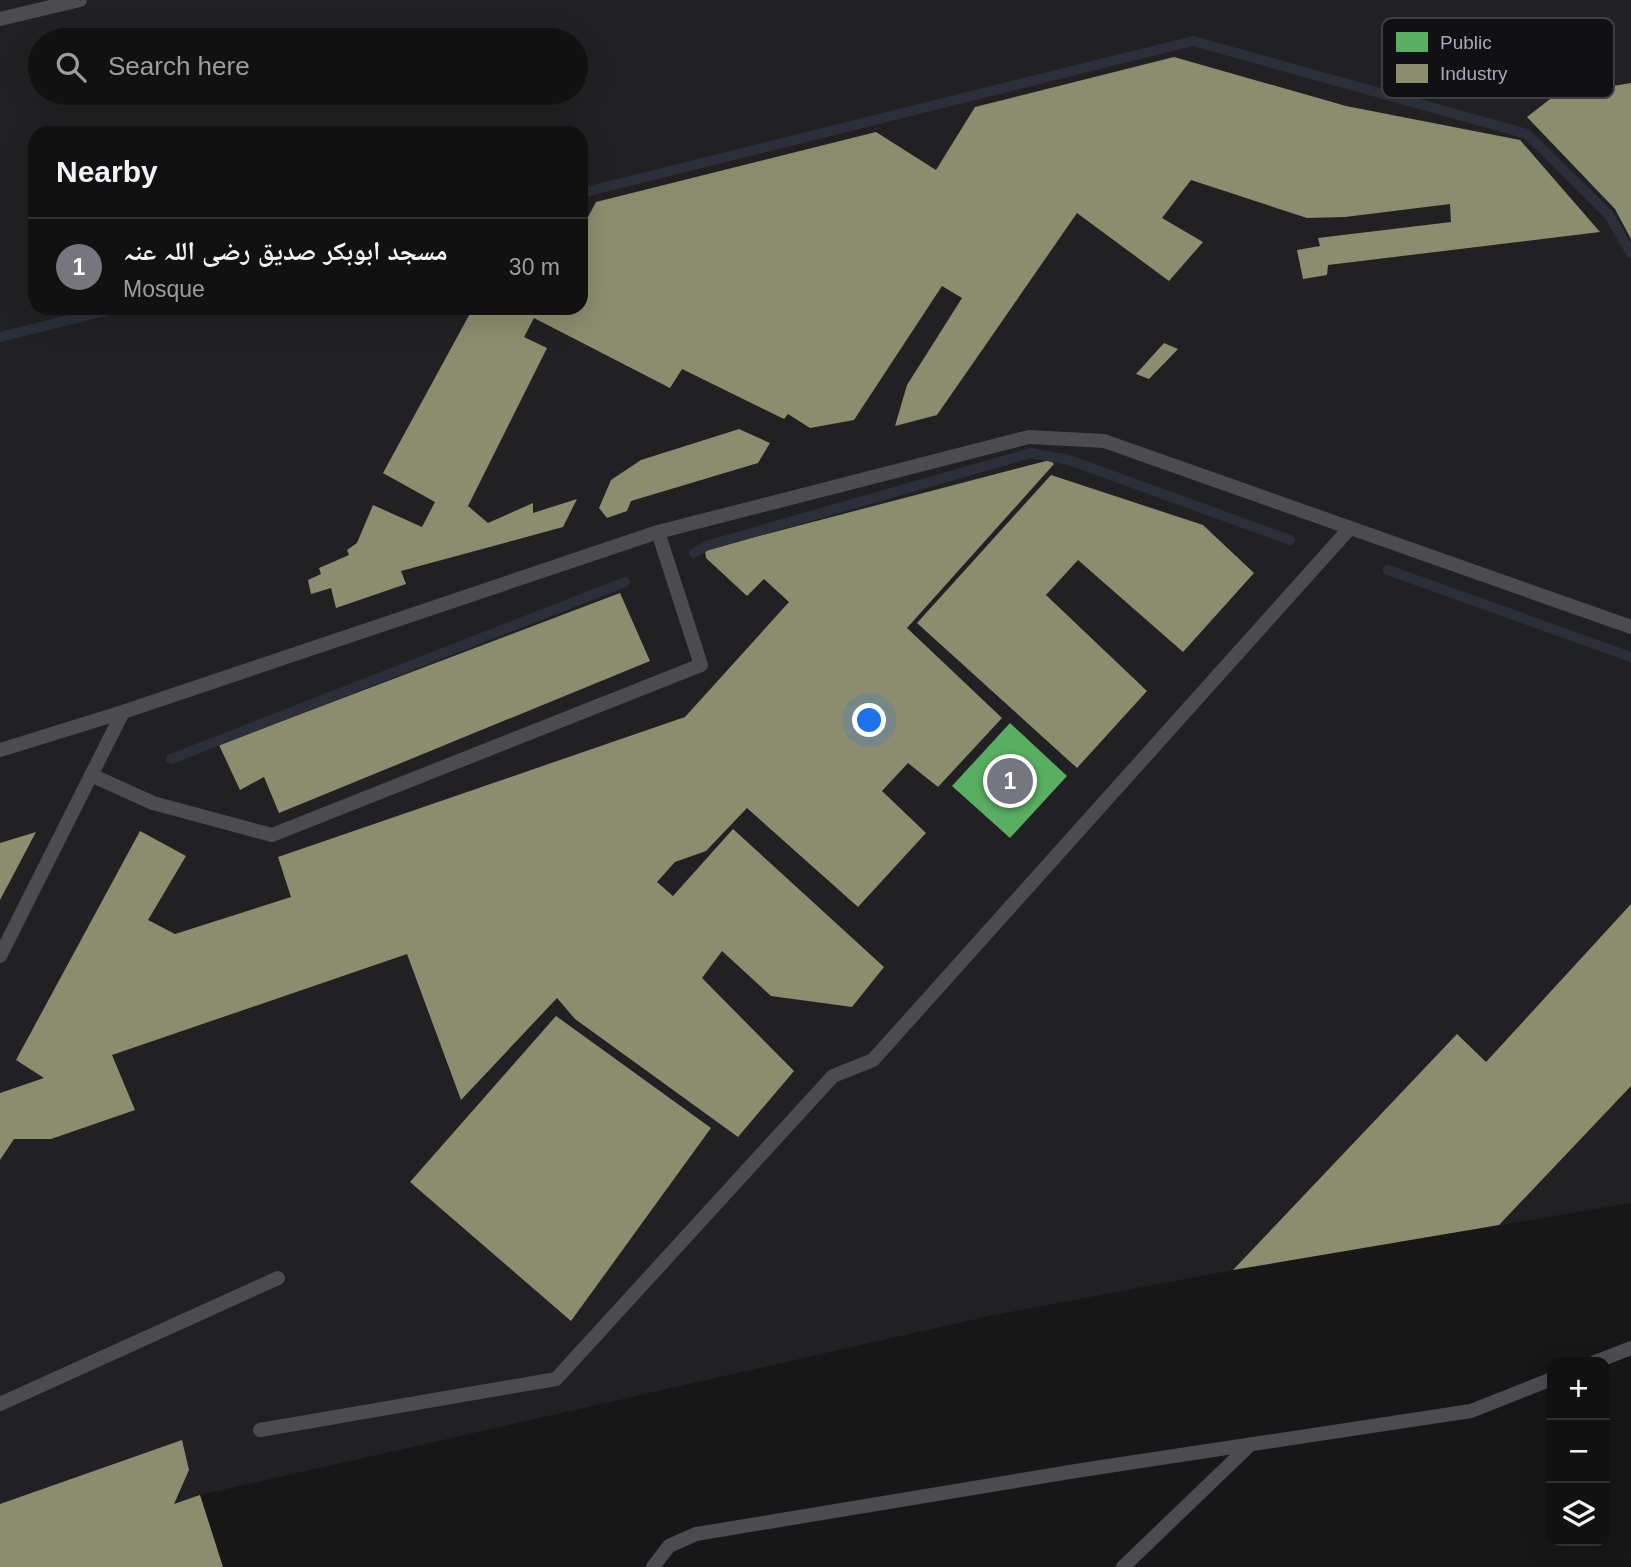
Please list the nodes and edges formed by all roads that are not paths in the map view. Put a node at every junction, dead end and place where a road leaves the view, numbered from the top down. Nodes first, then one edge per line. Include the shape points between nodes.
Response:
1 (80, 0) edge
2 (0, 19) edge
3 (1350, 528) junction
4 (658, 532) junction
5 (1631, 627) edge
6 (123, 712) junction
7 (0, 750) edge
8 (92, 775) junction
9 (0, 956) edge
10 (278, 1278) dead end
11 (1631, 1348) edge
12 (1608, 1357) edge
13 (1547, 1381) edge
14 (0, 1404) edge
15 (260, 1430) dead end
16 (1251, 1444) junction
17 (653, 1567) edge
18 (1123, 1567) edge

1 - 2 lane
3 - 4 lane via 1104,441 1029,437
3 - 5 lane
3 - 15 lane via 873,1060 834,1076 556,1379
4 - 6 lane
4 - 8 lane via 701,665 272,835 153,803
6 - 7 lane
6 - 8 lane
8 - 9 lane
10 - 14 lane
11 - 12 lane
13 - 16 lane via 1471,1411
16 - 17 lane via 695,1534 669,1546
16 - 18 lane

